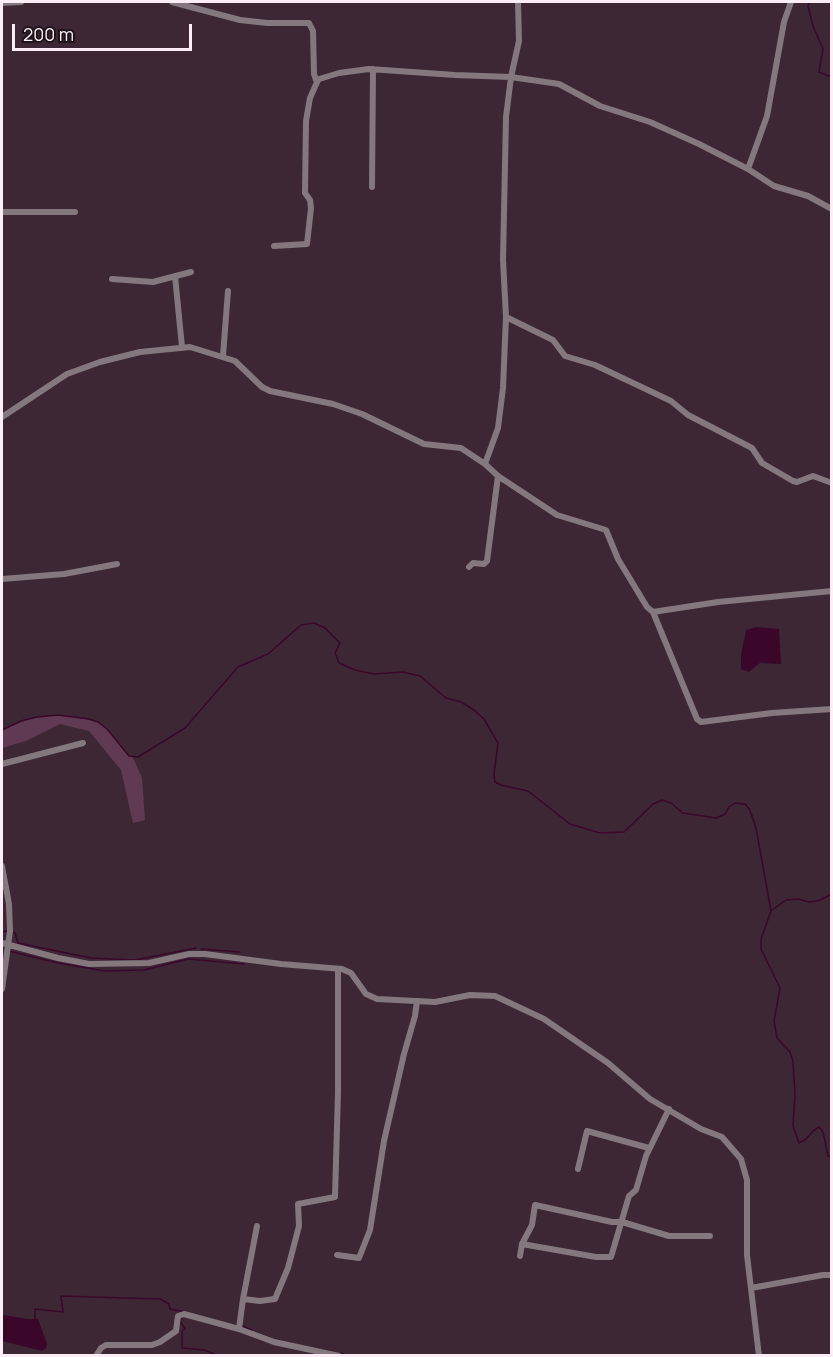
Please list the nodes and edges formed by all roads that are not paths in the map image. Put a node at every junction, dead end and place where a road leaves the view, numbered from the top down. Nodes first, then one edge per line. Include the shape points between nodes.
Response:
1 (21, 2) edge
2 (172, 2) edge
3 (518, 2) edge
4 (791, 2) edge
5 (2, 3) edge
6 (373, 69) junction
7 (511, 77) junction
8 (318, 80) junction
9 (748, 170) junction
10 (372, 186) dead end
11 (831, 209) edge
12 (2, 212) edge
13 (75, 212) dead end
14 (274, 246) dead end
15 (191, 272) dead end
16 (175, 276) junction
17 (112, 279) dead end
18 (228, 291) dead end
19 (507, 317) junction
20 (182, 347) junction
21 (223, 356) junction
22 (2, 417) edge
23 (485, 464) junction
24 (498, 476) junction
25 (831, 483) edge
26 (117, 564) dead end
27 (469, 567) dead end
28 (2, 579) edge
29 (831, 591) edge
30 (653, 612) junction
31 (831, 709) edge
32 (83, 743) dead end
33 (2, 764) edge
34 (2, 866) edge
35 (4, 944) edge
36 (338, 969) junction
37 (2, 989) edge
38 (417, 1001) junction
39 (669, 1109) junction
40 (650, 1148) junction
41 (578, 1169) dead end
42 (622, 1222) junction
43 (256, 1226) dead end
44 (710, 1236) dead end
45 (522, 1245) junction
46 (337, 1255) dead end
47 (520, 1256) dead end
48 (831, 1275) edge
49 (751, 1288) junction
50 (243, 1299) junction
51 (239, 1329) junction
52 (96, 1356) edge
53 (339, 1356) edge
54 (759, 1356) edge

1 - 5 street
2 - 8 street via 240,20 309,23 313,31 314,74
3 - 7 street via 519,41
4 - 9 street via 767,117
6 - 7 street
6 - 8 street
6 - 10 street
7 - 9 street via 559,84 600,106 690,139
7 - 19 street via 506,117 503,260
8 - 14 street via 306,121 305,193 311,208 307,244
9 - 11 street via 774,186 808,196
12 - 13 street
15 - 16 street
16 - 17 street via 153,282
16 - 20 street
18 - 21 street
19 - 23 street via 498,428
19 - 25 street via 553,340 565,356 596,365 670,401 752,448 762,463 793,481 813,476
20 - 21 street
20 - 22 street via 110,359 67,374
21 - 23 street via 235,361 270,391 333,404 424,444 461,448
23 - 24 street
24 - 27 street via 487,561
24 - 30 street via 557,515 606,530 618,559
26 - 28 street via 64,574
29 - 30 street
30 - 31 street via 701,722
32 - 33 street
34 - 35 street via 10,931
35 - 36 street via 89,964 149,963 205,954
35 - 37 street
36 - 38 street via 351,973 366,994 377,999
36 - 50 street via 334,1197 298,1204 299,1226 288,1268 274,1299
38 - 39 street via 495,996 544,1019
38 - 46 street via 384,1141 370,1230 359,1258
39 - 40 street
39 - 49 street via 700,1129 722,1137 741,1159 747,1180
40 - 41 street via 587,1131
40 - 42 street
42 - 44 street via 669,1236
42 - 45 street via 611,1257
42 - 45 street via 535,1205 532,1226
43 - 50 street
45 - 47 street
48 - 49 street
49 - 54 street
50 - 51 street
51 - 52 street via 181,1314 176,1331 160,1342 106,1345
51 - 53 street via 274,1342

